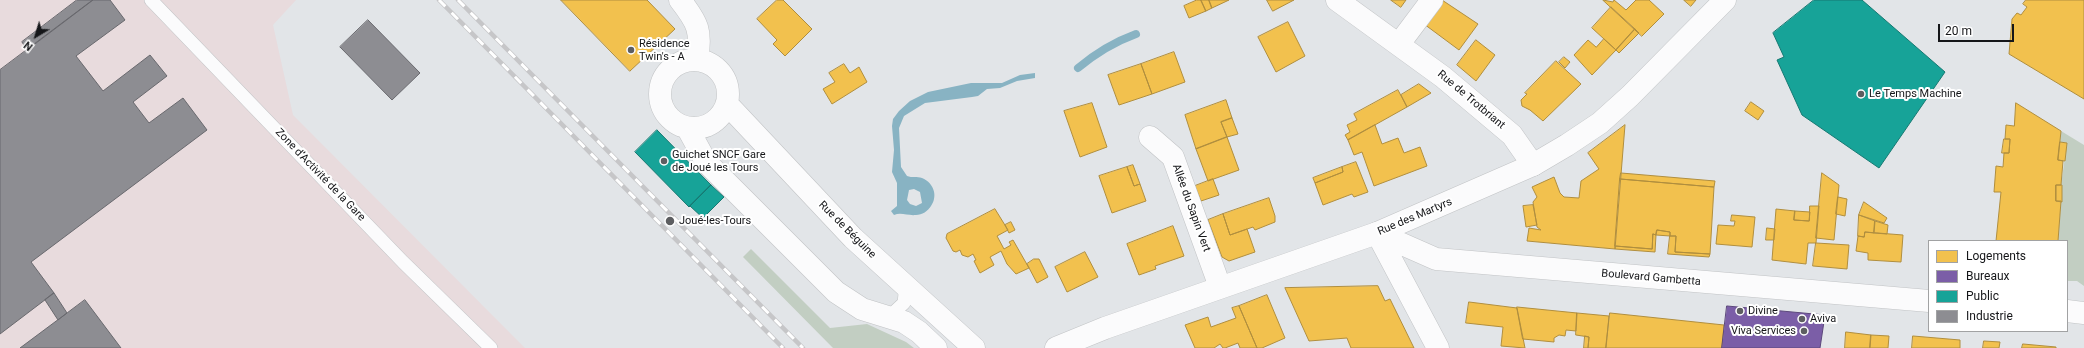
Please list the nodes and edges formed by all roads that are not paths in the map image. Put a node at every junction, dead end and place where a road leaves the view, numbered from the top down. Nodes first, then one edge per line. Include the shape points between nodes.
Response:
1 (151, 0) edge
2 (680, 0) edge
3 (1337, 0) edge
4 (1432, 0) edge
5 (1724, 0) edge
6 (1399, 44) junction
7 (697, 60) junction
8 (727, 104) junction
9 (688, 129) junction
10 (1150, 137) dead end
11 (1533, 165) junction
12 (1377, 233) junction
13 (906, 285) junction
14 (1220, 287) junction
15 (1928, 301) edge
16 (2068, 311) edge
17 (2084, 313) edge
18 (890, 316) junction
19 (492, 348) edge
20 (936, 348) edge
21 (974, 348) edge
22 (1056, 348) edge
23 (1438, 348) edge

1 - 19 lane, Zone d’Activité de la Gare via 403,262
2 - 7 street via 698,30 700,40
3 - 6 street, Rue de Trotbriant
4 - 6 street
5 - 11 street, Rue des Martyrs via 1600,123
6 - 11 street, Rue de Trotbriant via 1512,135
7 - 8 street via 715,68 722,75 728,94
7 - 9 street via 685,61 674,66 666,74 660,89 662,107 667,117
8 - 9 street via 723,114 716,121 698,129
8 - 13 street, Rue de Béguine via 853,238
9 - 18 street via 706,162 836,292 862,308
10 - 14 street, Allée du Sapin Vert via 1173,157
11 - 12 street, Rue des Martyrs
12 - 14 street, Rue des Martyrs
12 - 15 street, Boulevard Gambetta via 1436,259
12 - 23 street
13 - 18 lane via 904,303
13 - 21 street, Rue de Béguine
14 - 22 street, Rue des Martyrs
16 - 17 street
18 - 20 street via 919,332

